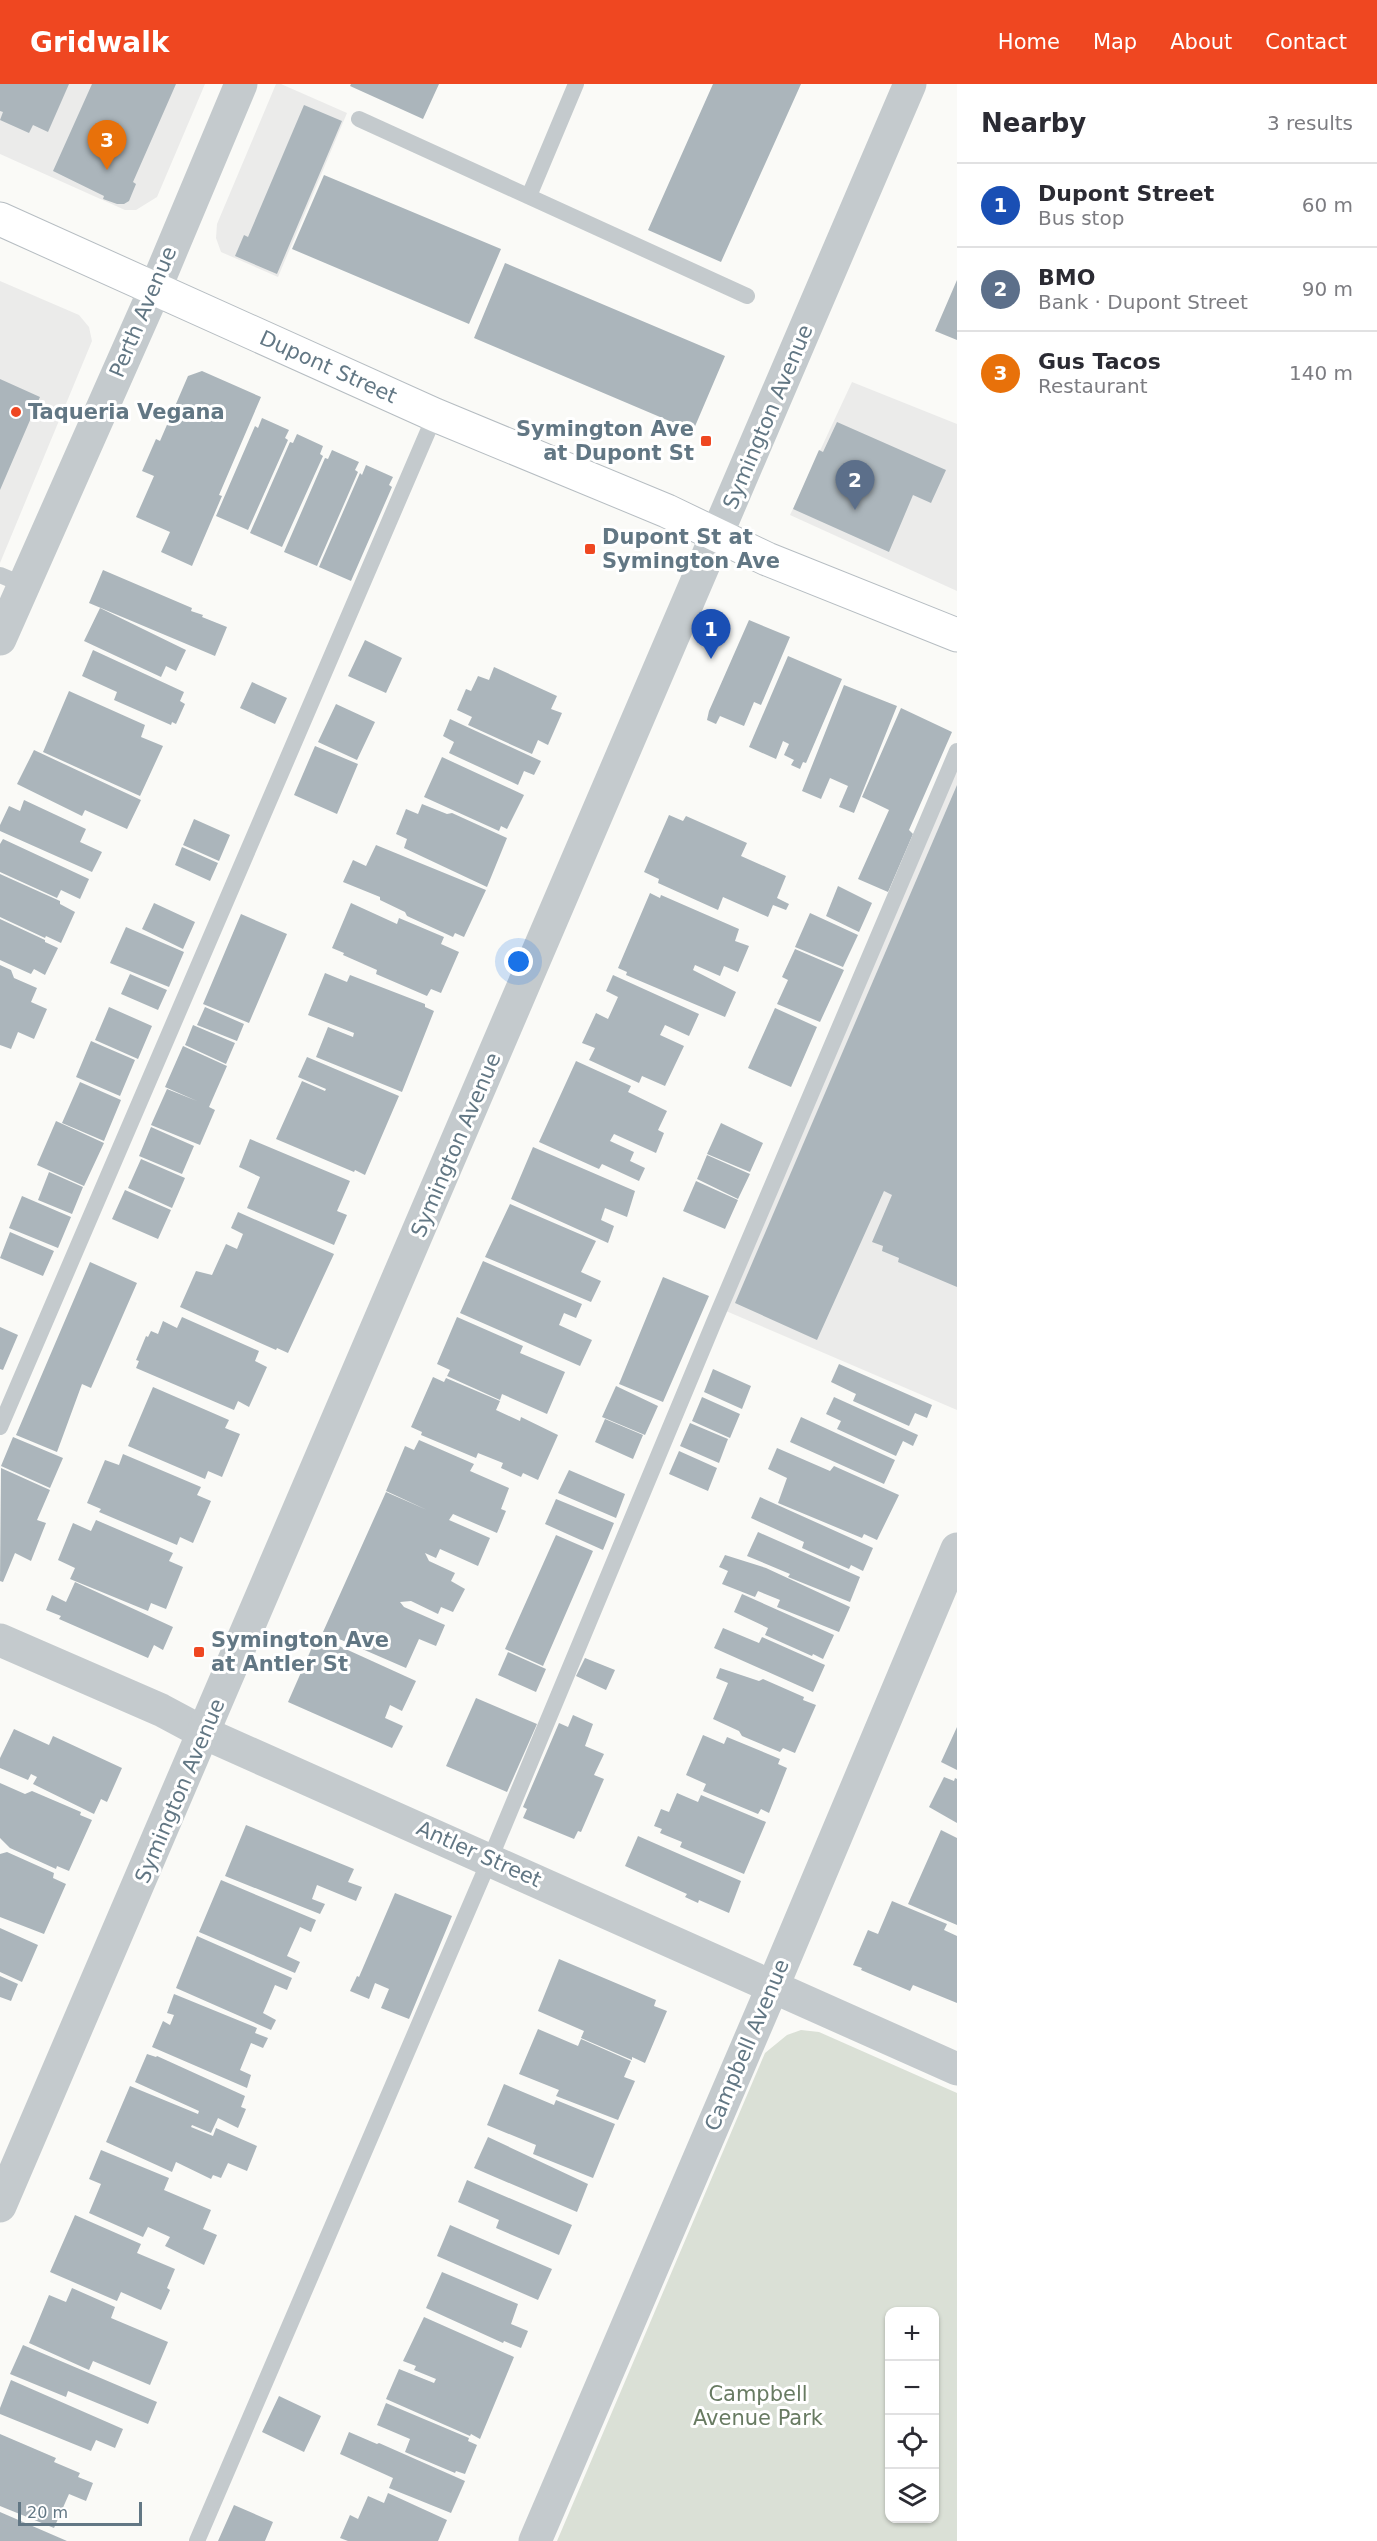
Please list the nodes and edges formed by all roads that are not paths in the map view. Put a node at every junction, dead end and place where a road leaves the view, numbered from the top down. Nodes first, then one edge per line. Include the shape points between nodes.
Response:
1 (241, 84) edge
2 (576, 84) edge
3 (910, 84) edge
4 (359, 119) dead end
5 (529, 196) junction
6 (0, 219) edge
7 (155, 288) junction
8 (747, 296) dead end
9 (435, 415) junction
10 (717, 536) junction
11 (12, 580) edge
12 (957, 635) edge
13 (0, 639) edge
14 (957, 751) edge
15 (0, 1427) edge
16 (957, 1549) edge
17 (0, 1640) edge
18 (204, 1733) junction
19 (490, 1859) junction
20 (773, 1986) junction
21 (957, 2069) edge
22 (0, 2206) edge
23 (197, 2541) edge
24 (535, 2541) edge

1 - 7 street, Perth Avenue
2 - 5 lane
3 - 10 street, Symington Avenue
4 - 5 lane
5 - 8 lane
6 - 7 main road, Dupont Street
7 - 9 main road, Dupont Street
7 - 11 street, Perth Avenue
9 - 10 main road, Dupont Street via 667,511
9 - 15 lane
10 - 12 main road, Dupont Street
10 - 18 street, Symington Avenue
11 - 13 street, Perth Avenue
14 - 19 lane
16 - 20 street, Campbell Avenue
17 - 18 street, Antler Street via 161,1710
18 - 19 street, Antler Street
18 - 22 street, Symington Avenue
19 - 20 street, Antler Street
19 - 23 lane
20 - 21 street, Antler Street
20 - 24 street, Campbell Avenue

